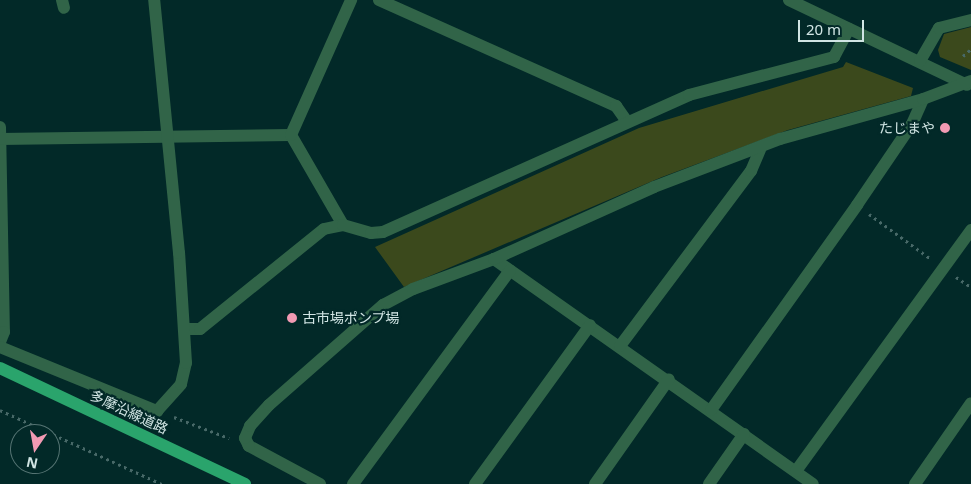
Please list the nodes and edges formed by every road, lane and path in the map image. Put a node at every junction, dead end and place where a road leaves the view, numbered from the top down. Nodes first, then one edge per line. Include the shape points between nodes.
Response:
1 (154, 0) edge
2 (351, 0) edge
3 (379, 0) edge
4 (790, 0) edge
5 (971, 20) edge
6 (849, 29) junction
7 (971, 49) edge
8 (963, 56) dead end
9 (920, 61) junction
10 (969, 84) edge
11 (923, 99) junction
12 (627, 122) junction
13 (1, 135) edge
14 (291, 135) junction
15 (168, 137) junction
16 (761, 148) junction
17 (857, 205) junction
18 (343, 225) junction
19 (971, 230) edge
20 (494, 259) junction
21 (944, 268) junction
22 (510, 270) junction
23 (590, 325) junction
24 (185, 329) junction
25 (0, 342) edge
26 (620, 346) junction
27 (0, 347) edge
28 (0, 368) edge
29 (668, 379) junction
30 (971, 403) edge
31 (0, 410) edge
32 (711, 410) junction
33 (157, 411) junction
34 (744, 434) junction
35 (249, 446) junction
36 (796, 471) junction
37 (162, 484) edge
38 (245, 484) edge
39 (320, 484) edge
40 (353, 484) edge
41 (475, 484) edge
42 (595, 484) edge
43 (708, 484) edge
44 (813, 484) edge
45 (915, 484) edge

1 - 15 street
2 - 14 street
3 - 12 street via 616,106
4 - 6 street
5 - 9 street via 939,28
6 - 9 street
6 - 12 street via 834,57 689,96
7 - 8 path
9 - 10 street
10 - 11 street
11 - 16 street via 780,139
11 - 17 street via 912,124
12 - 18 street via 383,232
13 - 15 street
13 - 25 street via 4,332
14 - 15 street
14 - 18 street
15 - 24 street
16 - 20 street via 654,187
16 - 26 street via 751,171
17 - 21 path
17 - 32 street
18 - 24 street via 324,229 200,329
19 - 21 street
20 - 22 street
20 - 35 street via 412,289 383,305 269,404 250,426 245,438
21 - 36 street
22 - 23 street
22 - 40 street
23 - 26 street
23 - 41 street
24 - 33 street via 186,363 181,384
26 - 29 street
27 - 33 street
28 - 38 main road, 多摩沿線道路
29 - 32 street
29 - 42 street
30 - 45 street
31 - 37 path
32 - 34 street
33 - 35 path
34 - 36 street
34 - 43 street
35 - 39 street
36 - 44 street

